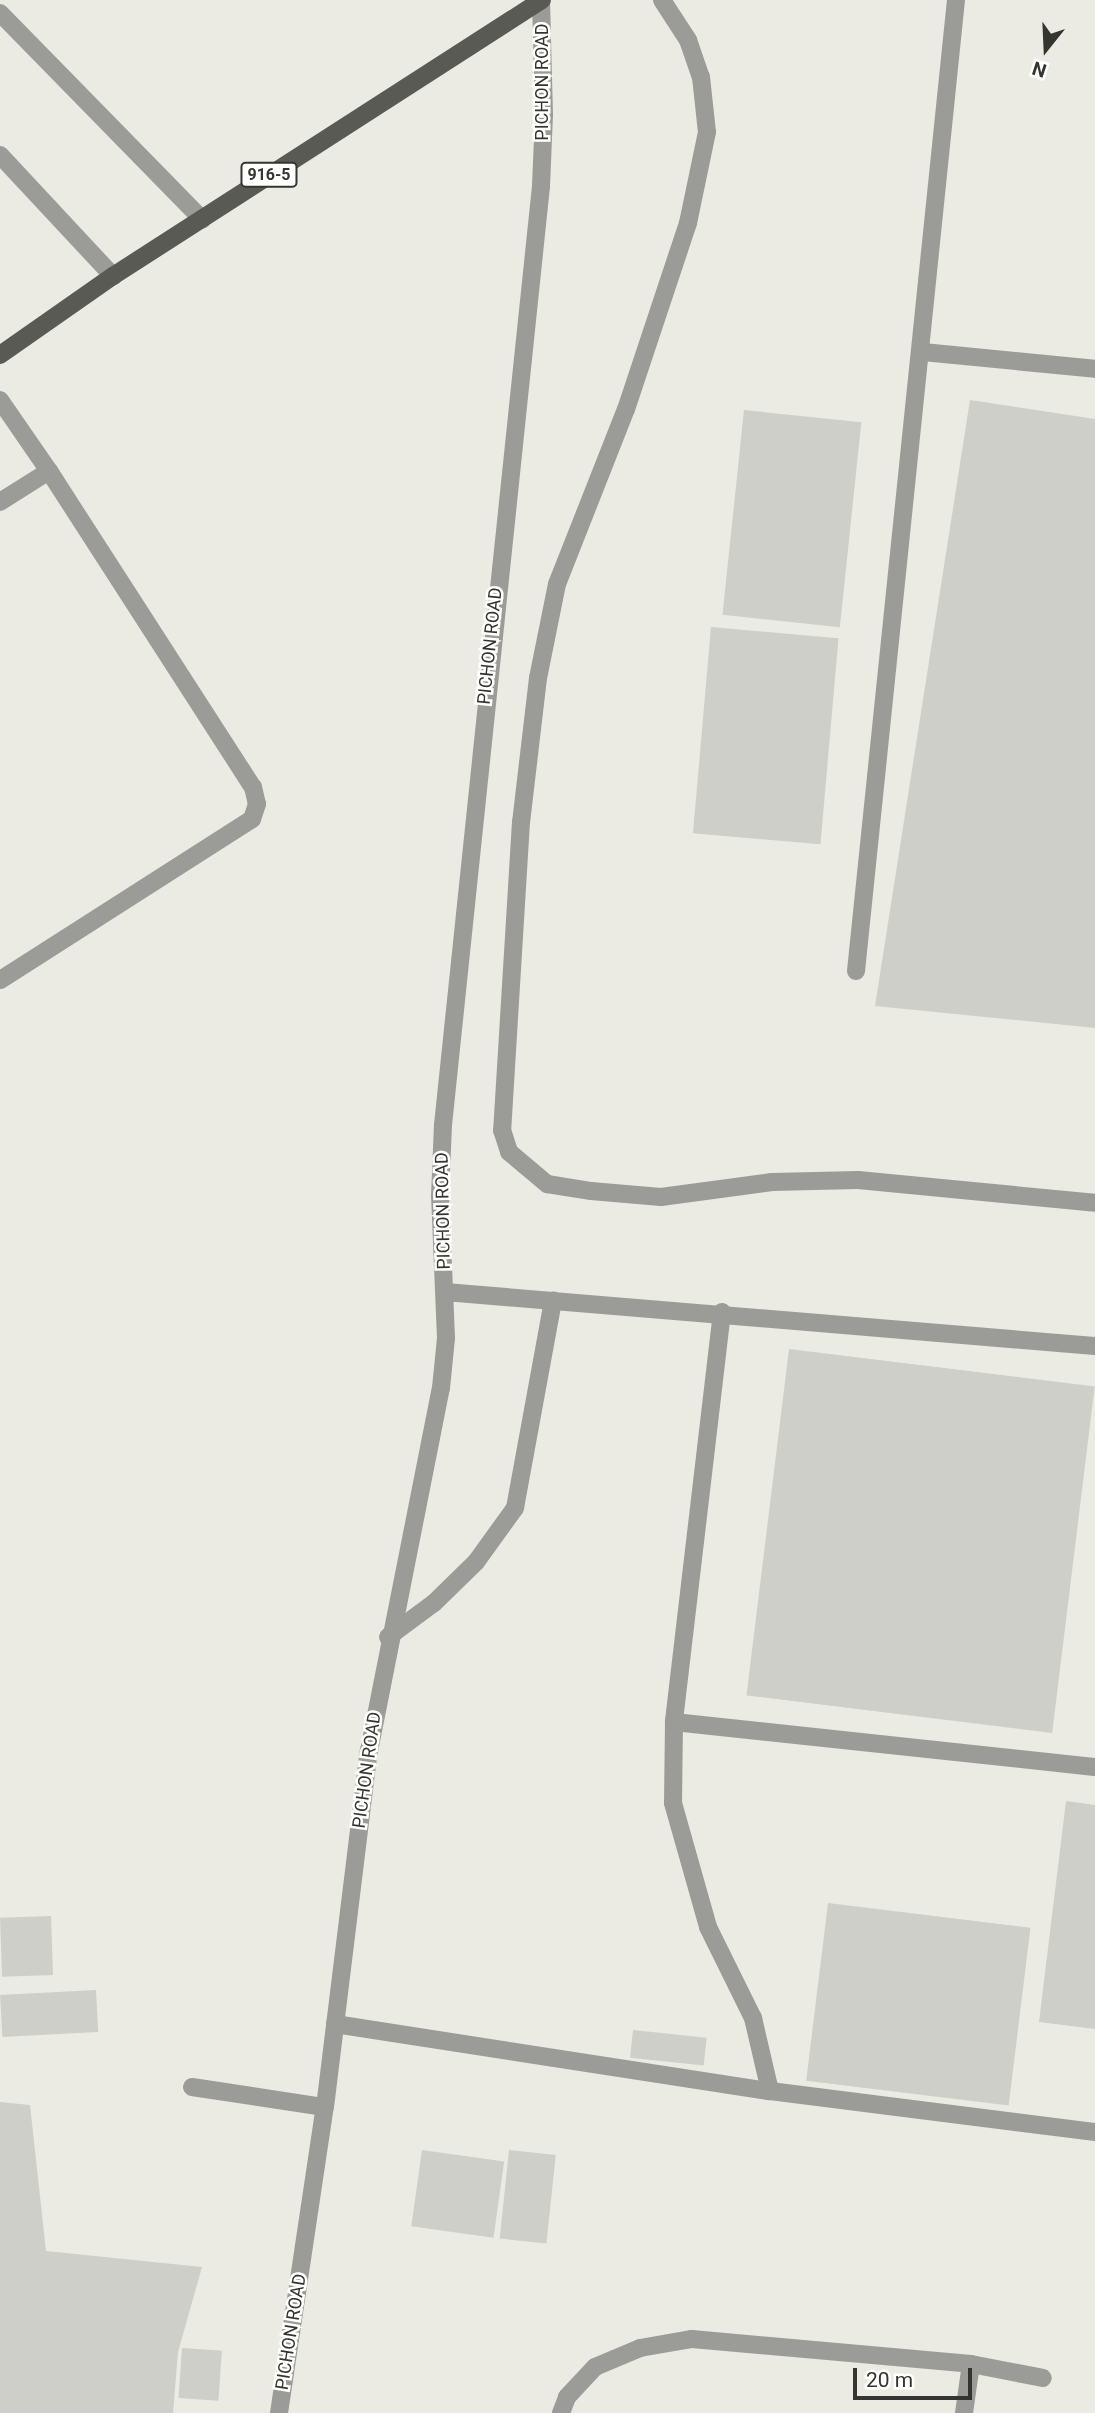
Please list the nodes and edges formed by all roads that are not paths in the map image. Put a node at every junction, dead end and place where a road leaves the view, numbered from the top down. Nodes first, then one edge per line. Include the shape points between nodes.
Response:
1 (541, 0) edge
2 (662, 0) edge
3 (956, 0) edge
4 (0, 13) edge
5 (0, 155) edge
6 (202, 219) junction
7 (113, 276) junction
8 (923, 352) junction
9 (0, 355) edge
10 (1095, 369) edge
11 (0, 400) edge
12 (49, 471) junction
13 (0, 502) edge
14 (856, 971) dead end
15 (0, 980) edge
16 (1095, 1203) edge
17 (445, 1292) junction
18 (553, 1300) junction
19 (722, 1312) junction
20 (1095, 1346) edge
21 (388, 1637) junction
22 (674, 1722) junction
23 (1095, 1767) edge
24 (335, 2024) junction
25 (192, 2087) dead end
26 (770, 2091) junction
27 (325, 2107) junction
28 (1095, 2132) edge
29 (971, 2364) junction
30 (1043, 2378) dead end
31 (279, 2413) edge
32 (561, 2413) edge
33 (964, 2413) edge

1 - 6 main road, 916-5
1 - 17 street, PICHON ROAD via 541,186 443,1125 440,1196
2 - 16 street via 688,40 701,77 707,132 688,223 626,409 557,584 538,678 519,863 502,1130 509,1152 547,1184 619,1194 661,1197 772,1182 858,1180
3 - 8 street
4 - 6 street
5 - 7 street
6 - 7 main road, 916-5
7 - 9 main road, 916-5
8 - 10 street
8 - 14 street
11 - 12 street
12 - 13 street
12 - 15 street via 253,787 257,804 252,819
17 - 18 street
17 - 21 street, PICHON ROAD via 441,1388
18 - 19 street
18 - 21 street via 515,1508 476,1562 434,1603
19 - 20 street
19 - 22 street
21 - 24 street, PICHON ROAD
22 - 23 street
22 - 26 street via 673,1803 686,1860 708,1927 753,2018
24 - 26 street
24 - 27 street, PICHON ROAD
25 - 27 street
26 - 28 street
27 - 31 street, PICHON ROAD
29 - 30 street
29 - 32 street via 692,2339 640,2348 595,2367 567,2397
29 - 33 street

